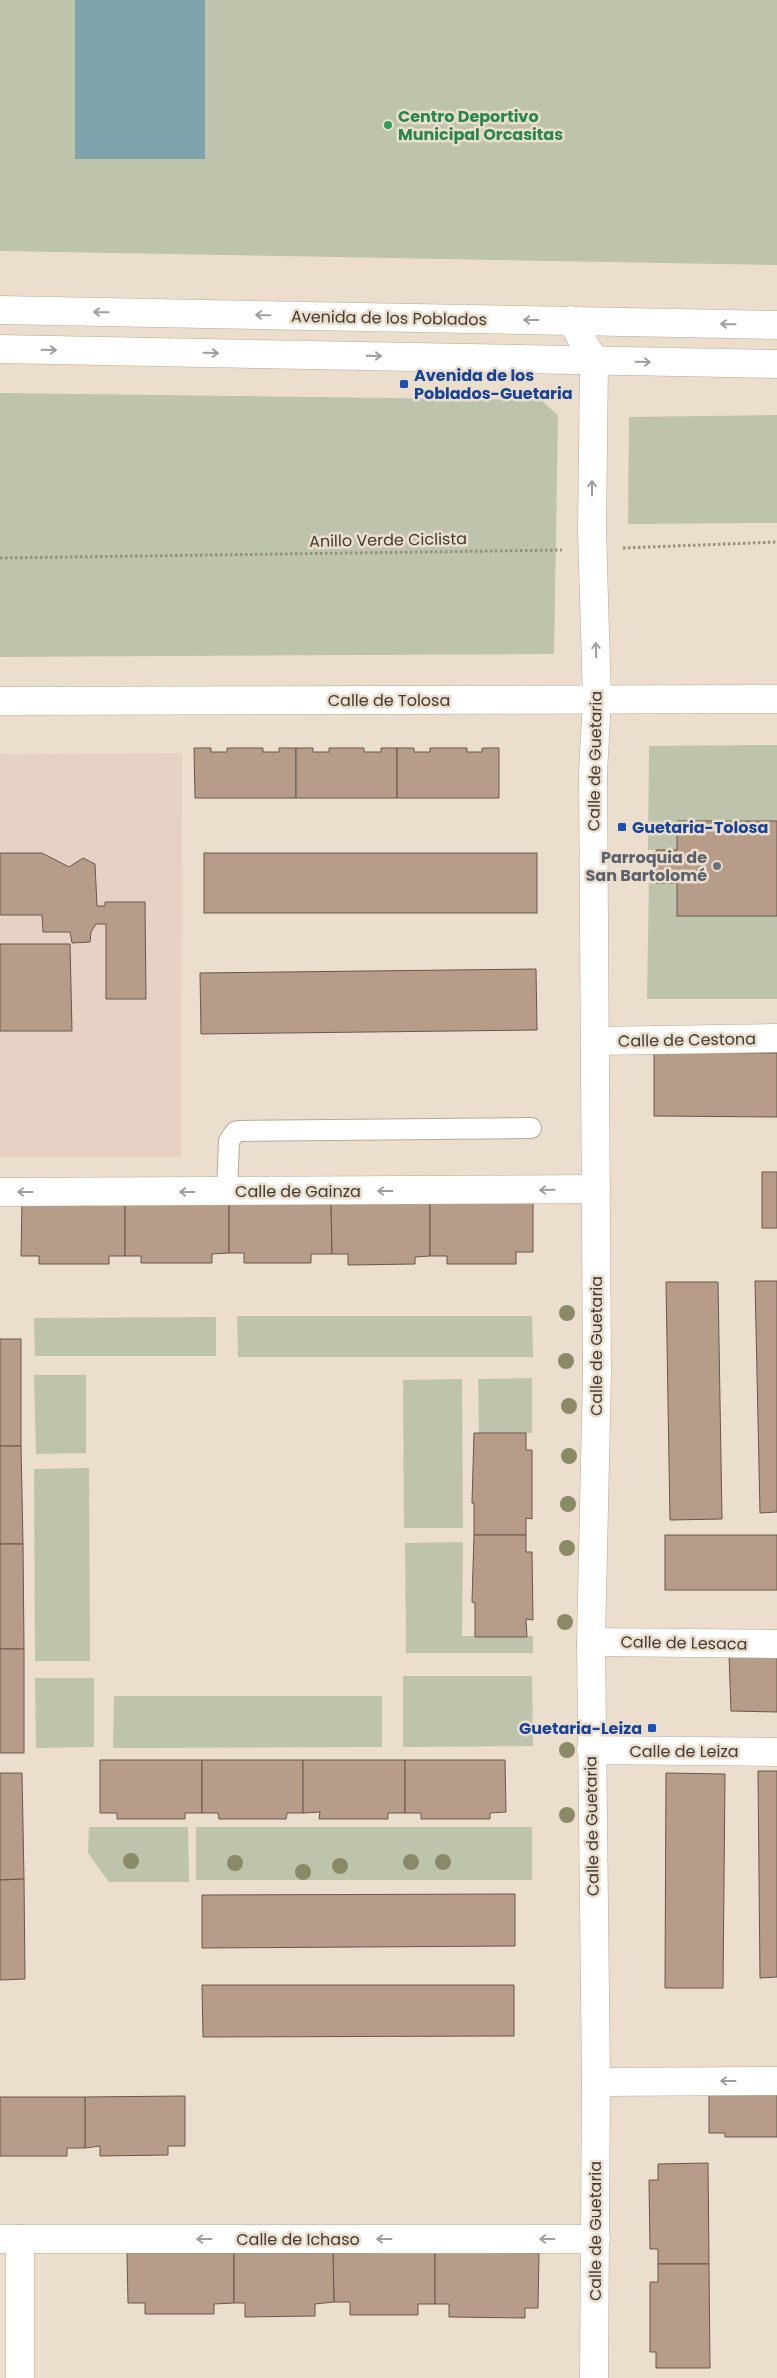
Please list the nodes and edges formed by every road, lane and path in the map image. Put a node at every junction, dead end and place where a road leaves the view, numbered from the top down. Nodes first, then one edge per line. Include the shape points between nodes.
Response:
1 (0, 310) edge
2 (571, 320) junction
3 (777, 325) edge
4 (0, 349) edge
5 (594, 361) junction
6 (777, 364) edge
7 (777, 542) edge
8 (593, 549) junction
9 (0, 558) edge
10 (597, 699) junction
11 (777, 699) edge
12 (0, 701) edge
13 (777, 1038) edge
14 (596, 1041) junction
15 (531, 1128) dead end
16 (596, 1188) junction
17 (0, 1192) edge
18 (226, 1192) junction
19 (591, 1642) junction
20 (777, 1644) edge
21 (591, 1750) junction
22 (777, 1752) edge
23 (777, 2081) edge
24 (596, 2082) junction
25 (596, 2239) junction
26 (10, 2240) edge
27 (20, 2378) edge
28 (594, 2378) edge

2 -> 1 street, Avenida de los Poblados
3 -> 2 street, Avenida de los Poblados
2 - 5 street, Calle de Guetaria
4 -> 5 street
5 -> 6 street
8 -> 5 street, Calle de Guetaria
7 - 8 path, Anillo Verde Ciclista
8 - 9 path, Anillo Verde Ciclista
10 -> 8 street, Calle de Guetaria
10 - 11 street, Calle de Tolosa
10 - 12 street, Calle de Tolosa
10 - 14 street, Calle de Guetaria via 593,773
13 - 14 street, Calle de Cestona
14 - 16 street, Calle de Guetaria
15 - 18 lane via 234,1132 229,1141
16 -> 18 street, Calle de Gainza
16 - 19 street, Calle de Guetaria via 597,1372
18 -> 17 street, Calle de Gainza
19 - 20 street, Calle de Lesaca
19 - 21 street, Calle de Guetaria
21 - 22 street, Calle de Leiza
21 - 24 street, Calle de Guetaria
23 -> 24 street
24 - 25 street, Calle de Guetaria
25 -> 26 street, Calle de Ichaso
25 - 28 street, Calle de Guetaria
26 - 27 street

